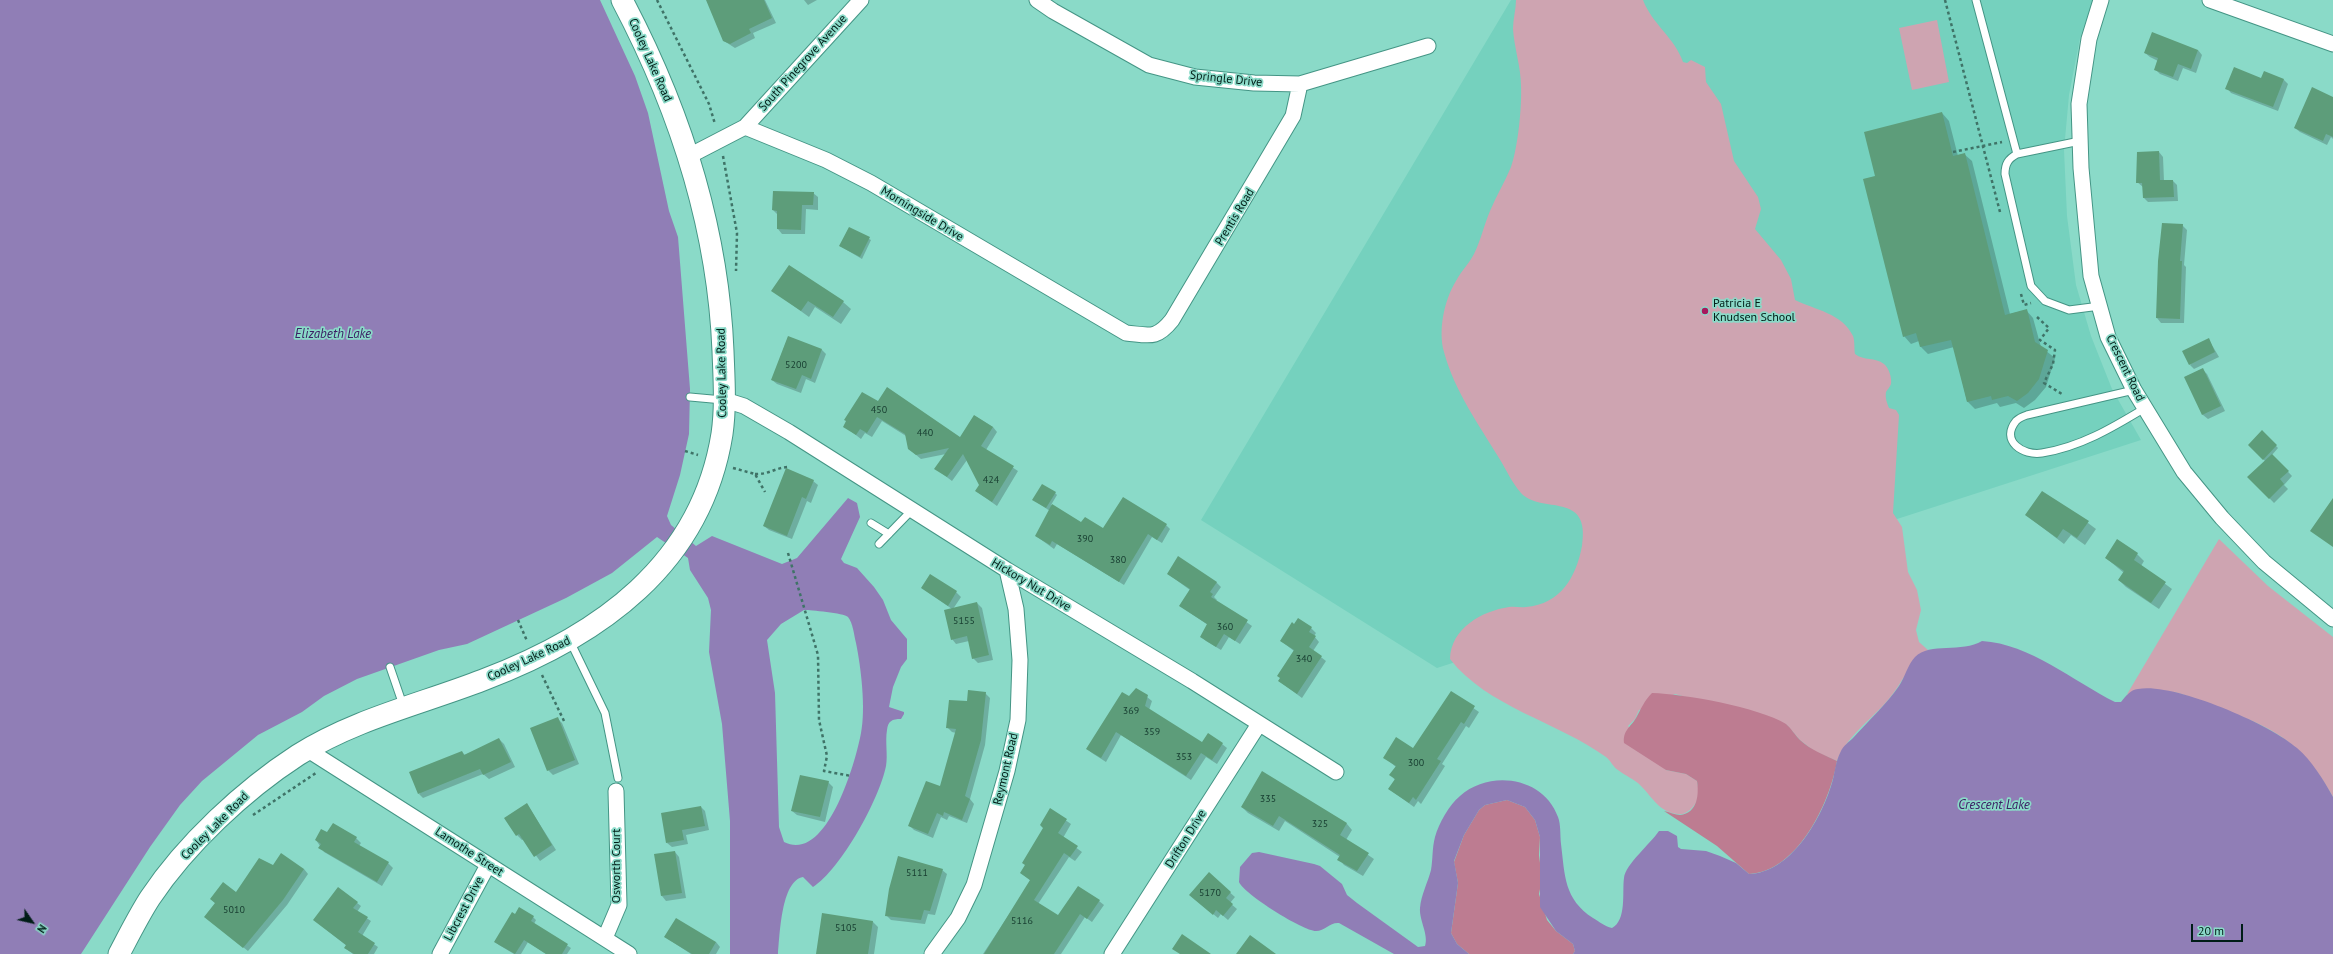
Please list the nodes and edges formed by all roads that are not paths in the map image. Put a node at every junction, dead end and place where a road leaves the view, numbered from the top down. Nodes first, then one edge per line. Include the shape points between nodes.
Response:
1 (622, 0) edge
2 (861, 0) edge
3 (1036, 0) edge
4 (1976, 0) edge
5 (2102, 0) edge
6 (2210, 0) edge
7 (2333, 44) edge
8 (1428, 46) dead end
9 (1300, 84) junction
10 (745, 127) junction
11 (2080, 141) junction
12 (2017, 154) junction
13 (689, 156) junction
14 (2100, 306) junction
15 (1150, 336) joint
16 (2134, 390) junction
17 (690, 397) dead end
18 (725, 400) junction
19 (2145, 408) junction
20 (912, 510) junction
21 (871, 523) dead end
22 (889, 534) junction
23 (879, 544) dead end
24 (1007, 570) junction
25 (2333, 619) edge
26 (570, 641) junction
27 (390, 667) dead end
28 (404, 707) junction
29 (1259, 724) junction
30 (308, 750) junction
31 (1336, 772) dead end
32 (617, 785) joint
33 (488, 865) junction
34 (605, 938) junction
35 (626, 953) edge
36 (119, 954) edge
37 (440, 954) edge
38 (932, 954) edge
39 (1112, 954) edge

1 - 13 main road, Cooley Lake Road via 668,98
2 - 10 street, South Pinegrove Avenue
3 - 9 street, Springle Drive via 1149,65 1195,77 1254,83
4 - 12 lane
5 - 11 street, Crescent Road via 2089,39 2079,104
6 - 7 street
8 - 9 street, Springle Drive
9 - 15 street, Prentis Road via 1293,116 1250,192 1172,320 1162,332
10 - 13 street
10 - 15 street, Morningside Drive via 826,160 871,183 1126,334
11 - 12 lane
11 - 14 street, Crescent Road via 2092,276
12 - 14 lane via 2009,159 2004,174 2031,286 2045,301 2069,310
13 - 18 main road, Cooley Lake Road via 712,260 722,323
14 - 16 street, Crescent Road via 2108,337
16 - 19 street, Crescent Road
16 - 19 lane via 2027,415 2016,421 2012,433 2013,443 2019,450 2041,453 2088,441
17 - 18 lane
18 - 20 street, Hickory Nut Drive via 757,413
18 - 26 main road, Cooley Lake Road via 717,462 705,497 689,528 671,555 639,590 606,618
19 - 25 street, Crescent Road via 2184,472 2222,518 2264,562
20 - 22 lane
20 - 24 street, Hickory Nut Drive
21 - 22 lane
22 - 23 lane
24 - 29 street, Hickory Nut Drive
24 - 38 street, Reymont Road via 1016,609 1020,660 1018,720 1007,771 974,885 958,918
26 - 28 main road, Cooley Lake Road via 482,680
26 - 32 lane via 605,713
27 - 28 lane
28 - 30 main road, Cooley Lake Road via 352,726
29 - 31 street, Hickory Nut Drive
29 - 39 street, Drifton Drive
30 - 33 street, Lamothe Street
30 - 36 main road, Cooley Lake Road via 239,799 188,850 151,897
32 - 34 street, Osworth Court via 619,904
33 - 34 street, Lamothe Street
33 - 37 street, Libcrest Drive
34 - 35 street, Lamothe Street

